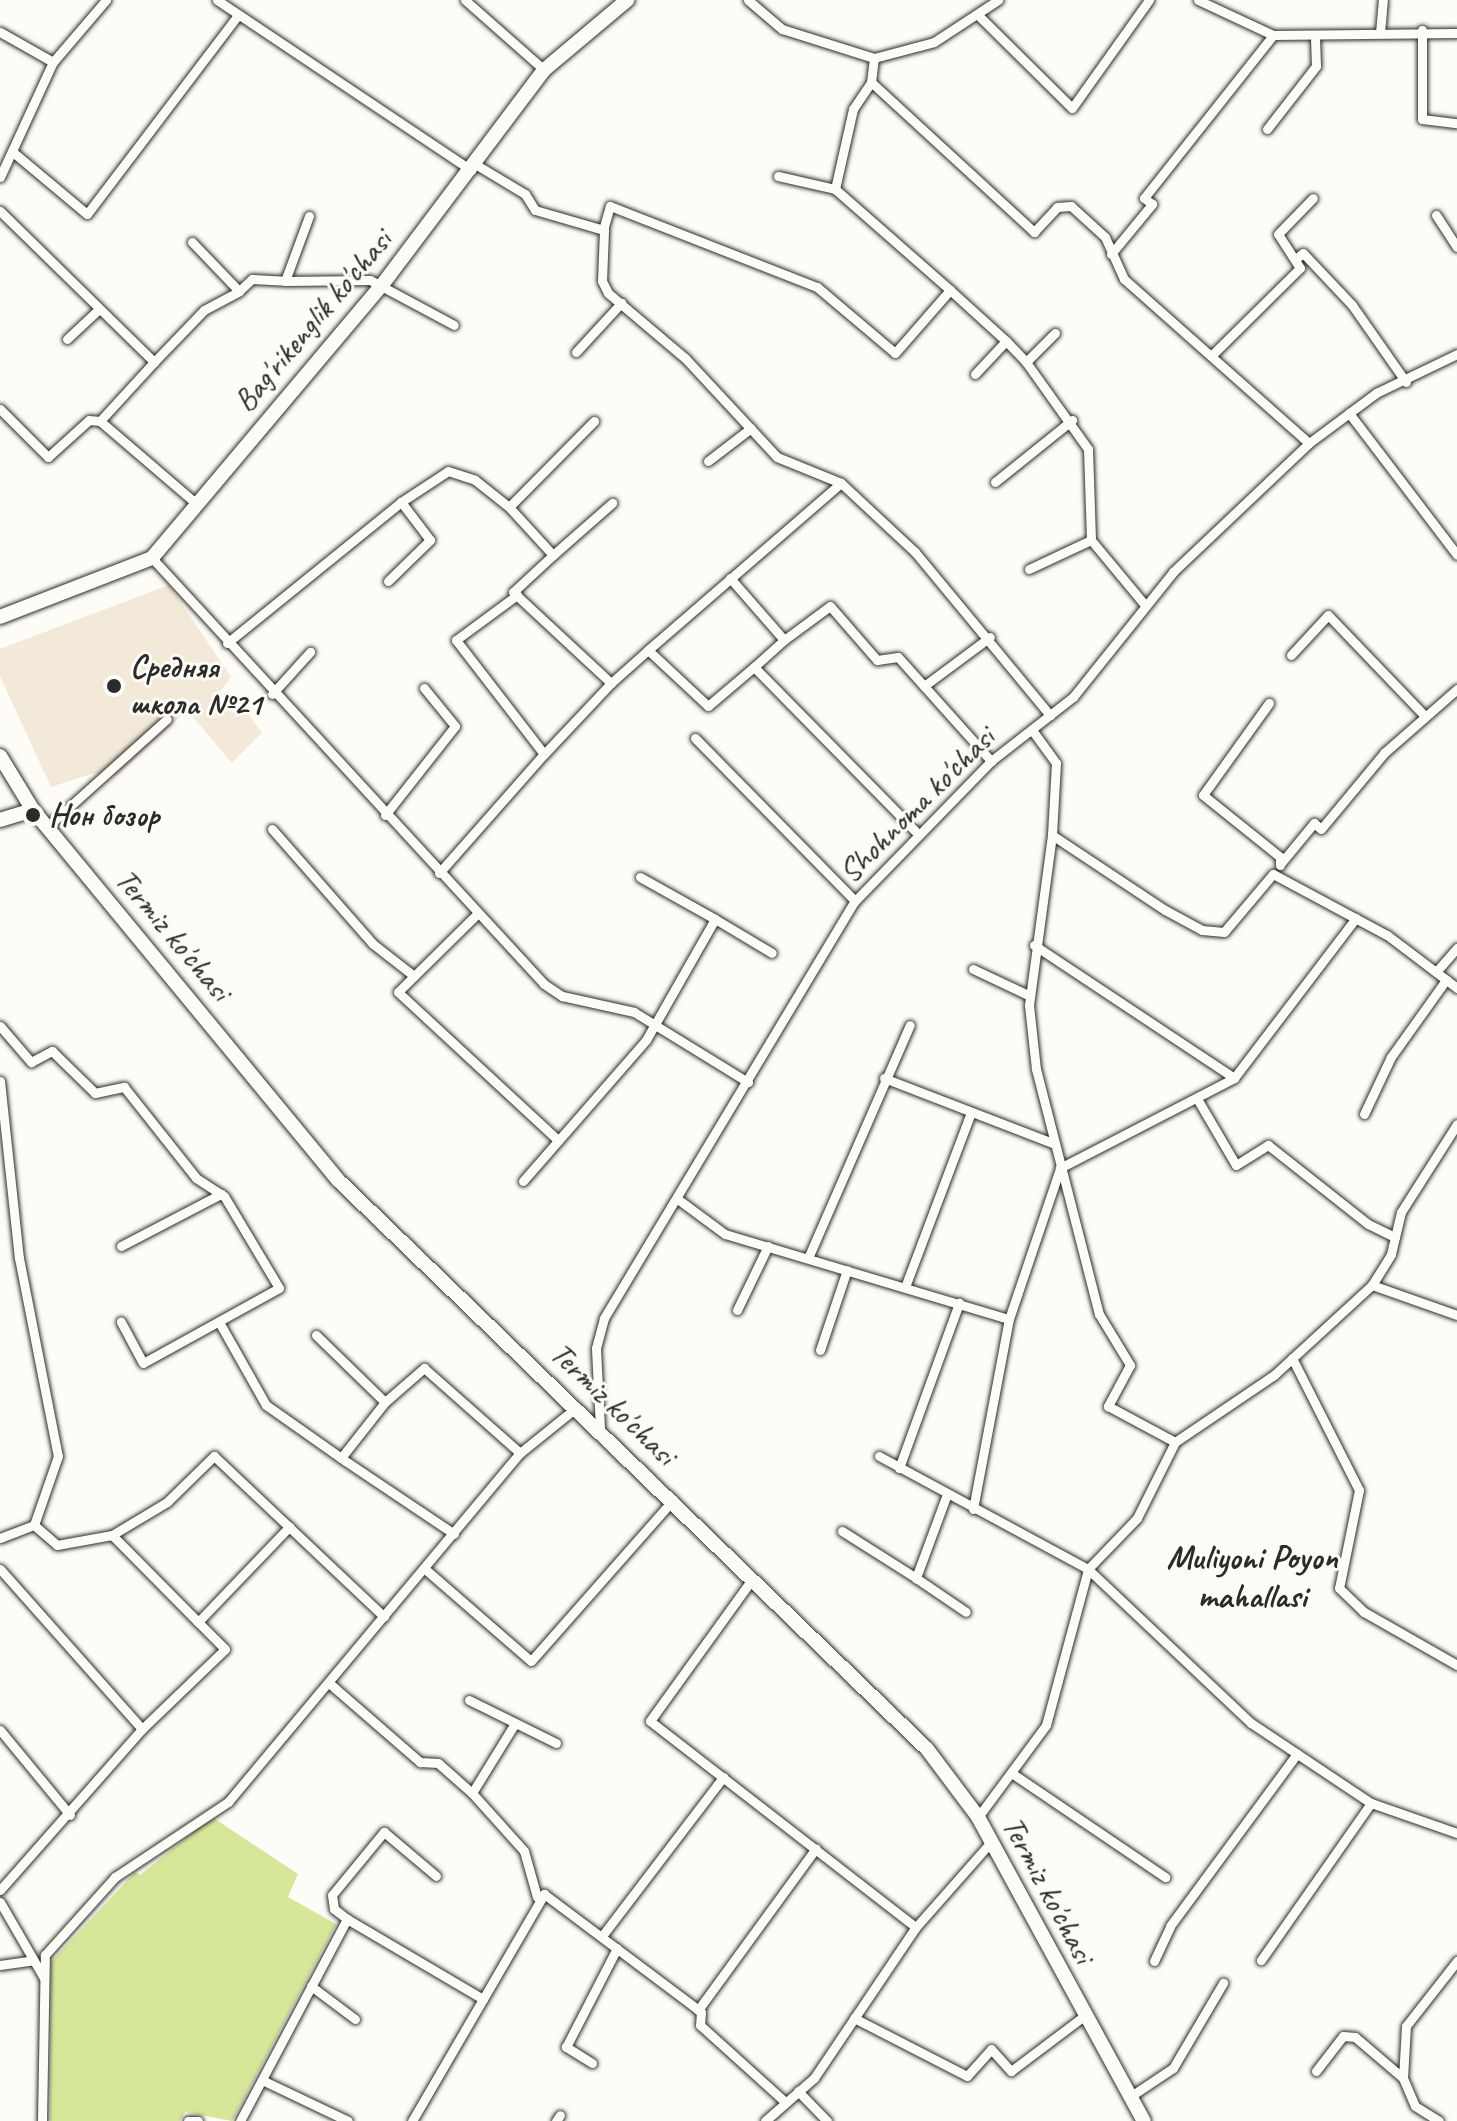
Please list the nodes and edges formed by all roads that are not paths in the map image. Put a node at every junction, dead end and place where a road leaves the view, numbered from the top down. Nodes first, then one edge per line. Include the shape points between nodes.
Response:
1 (106, 0) edge
2 (217, 0) edge
3 (465, 0) edge
4 (627, 0) edge
5 (748, 0) edge
6 (998, 0) edge
7 (1149, 0) edge
8 (1198, 0) edge
9 (1383, 0) edge
10 (238, 15) junction
11 (980, 17) junction
12 (1422, 30) junction
13 (0, 32) edge
14 (1380, 33) junction
15 (1457, 33) edge
16 (1273, 35) junction
17 (1315, 38) junction
18 (874, 58) junction
19 (53, 62) junction
20 (544, 70) junction
21 (871, 82) junction
22 (1457, 123) edge
23 (1267, 129) dead end
24 (14, 153) junction
25 (473, 167) junction
26 (0, 176) edge
27 (778, 176) dead end
28 (835, 189) junction
29 (1313, 198) dead end
30 (0, 211) edge
31 (1436, 215) dead end
32 (309, 216) dead end
33 (603, 230) junction
34 (192, 242) dead end
35 (1457, 247) edge
36 (1111, 254) junction
37 (1298, 257) junction
38 (285, 281) junction
39 (382, 285) junction
40 (950, 290) junction
41 (239, 291) junction
42 (621, 303) junction
43 (98, 310) junction
44 (454, 325) dead end
45 (1055, 333) dead end
46 (67, 339) dead end
47 (1006, 341) junction
48 (576, 352) dead end
49 (1214, 353) junction
50 (1457, 354) edge
51 (154, 362) junction
52 (1026, 362) junction
53 (975, 374) dead end
54 (1406, 382) junction
55 (0, 409) edge
56 (1349, 413) junction
57 (1072, 420) junction
58 (100, 421) junction
59 (594, 421) dead end
60 (751, 428) junction
61 (1309, 443) junction
62 (708, 461) dead end
63 (995, 482) dead end
64 (841, 483) junction
65 (401, 502) junction
66 (612, 503) dead end
67 (197, 504) junction
68 (509, 507) junction
69 (1091, 540) junction
70 (553, 555) junction
71 (1457, 555) edge
72 (152, 558) junction
73 (1029, 569) dead end
74 (730, 578) junction
75 (388, 581) dead end
76 (517, 595) junction
77 (1145, 605) junction
78 (0, 617) edge
79 (990, 637) junction
80 (784, 640) junction
81 (227, 643) junction
82 (648, 650) junction
83 (310, 652) dead end
84 (1291, 655) dead end
85 (754, 667) junction
86 (611, 683) junction
87 (924, 686) junction
88 (424, 688) dead end
89 (1457, 689) edge
90 (272, 694) junction
91 (1269, 703) dead end
92 (1423, 714) junction
93 (1050, 715) junction
94 (167, 719) dead end
95 (1032, 730) junction
96 (695, 738) dead end
97 (544, 754) junction
98 (0, 756) edge
99 (991, 761) junction
100 (33, 810) junction
101 (385, 815) junction
102 (0, 820) edge
103 (47, 827) junction
104 (272, 829) dead end
105 (916, 832) junction
106 (1052, 835) junction
107 (1281, 863) junction
108 (439, 873) junction
109 (1273, 874) junction
110 (640, 877) dead end
111 (855, 901) junction
112 (478, 913) junction
113 (1356, 918) junction
114 (715, 919) junction
115 (1034, 945) junction
116 (1457, 948) edge
117 (772, 953) dead end
118 (973, 969) dead end
119 (1436, 972) junction
120 (414, 976) junction
121 (1446, 980) junction
122 (1457, 988) edge
123 (1030, 996) junction
124 (656, 1025) junction
125 (910, 1025) dead end
126 (0, 1026) edge
127 (884, 1078) junction
128 (1234, 1078) junction
129 (0, 1081) edge
130 (748, 1082) junction
131 (1199, 1102) junction
132 (971, 1112) junction
133 (1364, 1114) dead end
134 (1457, 1124) edge
135 (558, 1140) junction
136 (1055, 1144) junction
137 (1060, 1168) junction
138 (523, 1181) dead end
139 (221, 1194) junction
140 (679, 1200) junction
141 (1395, 1237) junction
142 (121, 1246) dead end
143 (768, 1246) junction
144 (808, 1258) junction
145 (847, 1270) junction
146 (1372, 1285) junction
147 (905, 1287) junction
148 (959, 1303) junction
149 (737, 1310) dead end
150 (1457, 1315) edge
151 (1009, 1319) junction
152 (121, 1322) dead end
153 (219, 1322) junction
154 (316, 1335) dead end
155 (820, 1350) dead end
156 (1292, 1358) junction
157 (385, 1402) junction
158 (577, 1407) junction
159 (600, 1428) junction
160 (1175, 1442) junction
161 (520, 1453) junction
162 (879, 1456) dead end
163 (341, 1458) junction
164 (899, 1468) junction
165 (947, 1494) junction
166 (673, 1500) junction
167 (973, 1509) junction
168 (34, 1525) junction
169 (289, 1527) junction
170 (842, 1531) dead end
171 (2, 1533) edge
172 (454, 1534) junction
173 (112, 1535) junction
174 (0, 1569) edge
175 (425, 1569) junction
176 (1088, 1569) junction
177 (753, 1578) junction
178 (916, 1578) junction
179 (966, 1612) dead end
180 (384, 1617) junction
181 (198, 1622) junction
182 (1457, 1665) edge
183 (329, 1683) junction
184 (469, 1700) dead end
185 (514, 1725) junction
186 (142, 1729) junction
187 (0, 1730) edge
188 (556, 1743) dead end
189 (1297, 1754) junction
190 (1013, 1774) junction
191 (723, 1777) junction
192 (472, 1793) junction
193 (1371, 1803) junction
194 (70, 1815) junction
195 (978, 1817) junction
196 (1457, 1833) edge
197 (991, 1842) junction
198 (816, 1848) junction
199 (436, 1876) dead end
200 (1165, 1877) dead end
201 (0, 1890) edge
202 (537, 1897) junction
203 (0, 1902) edge
204 (347, 1919) junction
205 (916, 1927) junction
206 (602, 1936) junction
207 (617, 1948) junction
208 (34, 1960) junction
209 (1261, 1960) dead end
210 (1154, 1961) dead end
211 (1457, 1961) edge
212 (0, 1965) edge
213 (44, 1978) junction
214 (1223, 1983) dead end
215 (311, 1986) junction
216 (483, 1999) junction
217 (698, 2010) junction
218 (1084, 2016) junction
219 (854, 2018) junction
220 (355, 2019) dead end
221 (592, 2063) dead end
222 (1316, 2071) dead end
223 (1403, 2078) junction
224 (262, 2080) junction
225 (798, 2091) junction
226 (1131, 2096) junction
227 (784, 2101) junction
228 (42, 2121) edge
229 (188, 2121) edge
230 (198, 2121) edge
231 (240, 2121) edge
232 (348, 2121) edge
233 (412, 2121) edge
234 (765, 2121) edge
235 (827, 2121) edge
236 (1144, 2121) edge
237 (1439, 2121) edge

1 - 19 street
2 - 10 street
3 - 20 street
4 - 20 main road, Bag'rikenglik ko'chasi
5 - 18 street via 782,29
6 - 11 street
7 - 11 street via 1072,108
8 - 16 street
9 - 14 street
10 - 24 street via 87,214
10 - 25 street
11 - 18 street via 934,42
12 - 14 street
12 - 15 street
12 - 22 street via 1422,119
13 - 19 street
14 - 17 street
16 - 17 street
16 - 36 street via 1144,198 1152,204
17 - 23 street via 1316,66
18 - 21 street
19 - 24 street
20 - 25 main road, Bag'rikenglik ko'chasi
21 - 28 street via 853,109
21 - 36 street via 1034,232 1064,203 1105,237
24 - 26 street
25 - 33 street via 525,194 535,210
25 - 39 main road, Bag'rikenglik ko'chasi
27 - 28 street
28 - 40 street
29 - 37 street via 1278,234
30 - 43 street
31 - 35 street
32 - 38 street
33 - 40 street via 610,206 817,287 895,353
33 - 42 street via 603,287
34 - 41 street
36 - 49 street via 1124,279
37 - 49 street via 1300,268
37 - 54 street via 1303,253 1352,305
38 - 39 street
38 - 41 street via 252,279
39 - 44 street
39 - 67 main road, Bag'rikenglik ko'chasi
40 - 47 street
41 - 51 street via 204,310
42 - 48 street
42 - 60 street
43 - 46 street
43 - 51 street
45 - 52 street
47 - 52 street
47 - 53 street
49 - 61 street
50 - 54 street, Shohnoma ko'chasi
51 - 58 street
52 - 57 street
54 - 56 street, Shohnoma ko'chasi
55 - 58 street via 48,457 89,420
56 - 61 street, Shohnoma ko'chasi
56 - 71 street
57 - 63 street
57 - 69 street via 1088,449
58 - 67 street
59 - 68 street
60 - 62 street
60 - 64 street via 789,466 819,469
61 - 77 street, Shohnoma ko'chasi
64 - 74 street
64 - 79 street
65 - 68 street via 457,470
65 - 75 street via 430,540
65 - 81 street
66 - 70 street
67 - 72 main road, Bag'rikenglik ko'chasi
68 - 70 street
69 - 73 street
69 - 77 street
70 - 76 street
72 - 78 main road, Bag'rikenglik ko'chasi
72 - 81 street
74 - 80 street
74 - 82 street
76 - 86 street
76 - 97 street via 456,640
77 - 93 street, Shohnoma ko'chasi via 1108,660
79 - 87 street
79 - 93 street
80 - 85 street
80 - 87 street via 830,606 877,660 898,657
81 - 90 street
82 - 85 street via 708,706
82 - 86 street
83 - 90 street
84 - 92 street via 1328,615
85 - 105 street
86 - 97 street
87 - 99 street
88 - 101 street via 455,726
89 - 92 street
90 - 101 street
91 - 107 street via 1203,795
92 - 107 street
93 - 95 street, Shohnoma ko'chasi
94 - 103 street
95 - 99 street, Shohnoma ko'chasi
95 - 106 street via 1056,763
96 - 111 street
97 - 108 street
98 - 100 main road, Termiz ko'chasi
99 - 105 street, Shohnoma ko'chasi
100 - 102 main road
100 - 103 main road, Termiz ko'chasi
101 - 108 street
103 - 158 main road, Termiz ko'chasi via 338,1180
104 - 120 street via 373,944
105 - 111 street, Shohnoma ko'chasi
106 - 109 street via 1213,933 1224,932
106 - 115 street
107 - 109 street
108 - 112 street
109 - 113 street
110 - 114 street
111 - 130 street, Shohnoma ko'chasi
112 - 120 street
112 - 124 street via 562,996 597,999
113 - 119 street
113 - 128 street
114 - 117 street
114 - 124 street
115 - 123 street
115 - 128 street
116 - 119 street
118 - 123 street
119 - 121 street
120 - 135 street via 401,996
121 - 122 street
121 - 133 street via 1391,1057
123 - 136 street via 1036,1069
124 - 130 street
124 - 135 street
125 - 127 street
126 - 139 street via 31,1062 52,1051 95,1093 124,1087 196,1178
127 - 132 street
127 - 144 street
128 - 131 street
129 - 168 street via 19,1258 58,1456
130 - 140 street, Shohnoma ko'chasi
131 - 137 street via 1192,1096
131 - 141 street via 1236,1165 1268,1145 1368,1224
132 - 136 street
132 - 147 street
134 - 141 street via 1401,1212
135 - 138 street
136 - 137 street
137 - 151 street
137 - 160 street via 1099,1314 1130,1365 1108,1406
139 - 142 street
139 - 153 street via 279,1288
140 - 143 street via 725,1234
140 - 159 street, Shohnoma ko'chasi via 604,1318 596,1348
141 - 146 street
143 - 144 street
143 - 149 street
144 - 145 street
145 - 147 street
145 - 155 street
146 - 150 street
146 - 156 street
147 - 148 street
148 - 151 street
148 - 164 street
151 - 167 street
152 - 153 street via 143,1363
153 - 163 street via 266,1405
154 - 157 street
156 - 160 street
156 - 182 street via 1359,1490 1339,1588 1364,1612
157 - 161 street via 424,1368
157 - 163 street
158 - 159 main road, Termiz ko'chasi
158 - 161 street
159 - 166 main road, Termiz ko'chasi
160 - 176 street via 1137,1518
161 - 172 street
162 - 164 street
163 - 172 street
164 - 165 street
165 - 167 street
165 - 178 street
166 - 175 street via 531,1661
166 - 177 main road, Termiz ko'chasi
167 - 176 street
168 - 171 street
168 - 173 street via 57,1545
169 - 173 street via 214,1456 167,1502
169 - 180 street
169 - 181 street
170 - 178 street
172 - 175 street
173 - 181 street
174 - 186 street
175 - 180 street
176 - 189 street via 1251,1723
176 - 190 street via 1046,1725
177 - 191 street via 650,1721
177 - 195 main road, Termiz ko'chasi via 927,1749
178 - 179 street
180 - 183 street
181 - 186 street via 225,1649
183 - 192 street via 420,1762 438,1763
183 - 213 street via 228,1802 115,1877 45,1955
184 - 185 street
185 - 188 street
185 - 192 street
186 - 194 street
187 - 194 street
189 - 193 street
189 - 210 street via 1170,1926
190 - 195 street
190 - 200 street
191 - 198 street
191 - 206 street
192 - 202 street via 524,1851
193 - 196 street
193 - 209 street
194 - 201 street
195 - 197 main road, Termiz ko'chasi
197 - 205 street
197 - 218 main road, Termiz ko'chasi
198 - 205 street
198 - 217 street
199 - 204 street via 384,1832 332,1895 334,1909
202 - 206 street via 549,1895
202 - 216 street
203 - 208 street
204 - 215 street
204 - 216 street
205 - 219 street
206 - 207 street
207 - 217 street
207 - 221 street via 566,2047
208 - 212 street
208 - 213 street
211 - 223 street via 1406,2026
213 - 228 street
214 - 226 street via 1173,2068
215 - 220 street
215 - 224 street
216 - 233 street
217 - 227 street via 700,2025
218 - 219 street via 1011,2071 991,2049 967,2076
218 - 226 main road, Termiz ko'chasi
219 - 225 street
222 - 223 street via 1348,2035
223 - 237 street via 1407,2097
224 - 231 street
224 - 232 street
225 - 227 street
225 - 235 street
226 - 236 main road, Termiz ko'chasi
227 - 234 street
229 - 230 street

